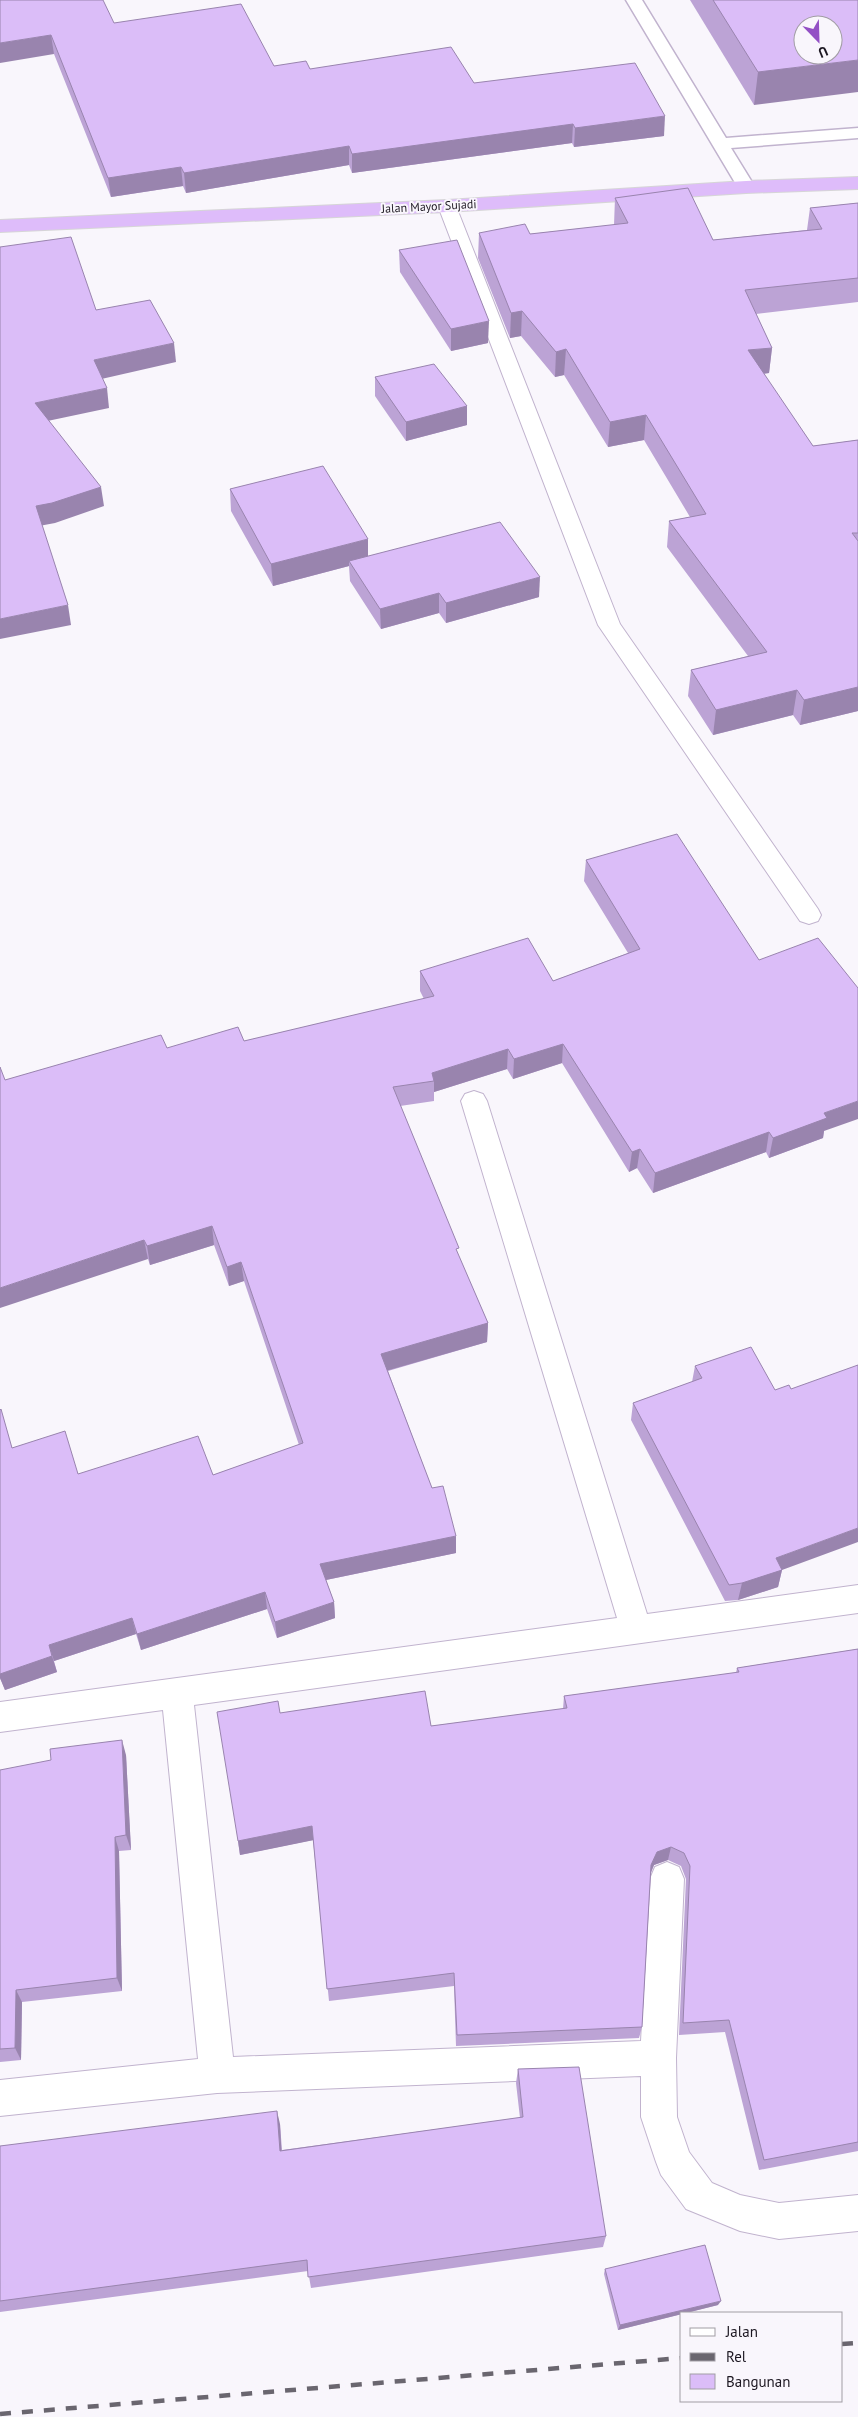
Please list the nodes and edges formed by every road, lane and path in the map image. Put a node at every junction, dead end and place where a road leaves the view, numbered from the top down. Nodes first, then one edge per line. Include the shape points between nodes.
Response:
1 (634, 0) edge
2 (858, 133) edge
3 (720, 144) junction
4 (858, 183) edge
5 (746, 187) junction
6 (447, 206) junction
7 (0, 226) edge
8 (809, 915) dead end
9 (474, 1101) dead end
10 (858, 1599) edge
11 (636, 1629) junction
12 (177, 1693) junction
13 (0, 1717) edge
14 (667, 1879) dead end
15 (658, 2058) junction
16 (217, 2075) junction
17 (0, 2098) edge
18 (858, 2213) edge

1 - 3 lane
2 - 3 lane
3 - 5 lane
4 - 5 highway, Jalan Mayor Sujadi
5 - 6 highway, Jalan Mayor Sujadi
6 - 7 highway, Jalan Mayor Sujadi
6 - 8 street via 608,625
9 - 11 street
10 - 11 street
11 - 12 street
12 - 13 street
12 - 16 street
14 - 15 street
15 - 16 street
15 - 18 street via 659,2117 674,2162 700,2196 740,2213 779,2221
16 - 17 street

